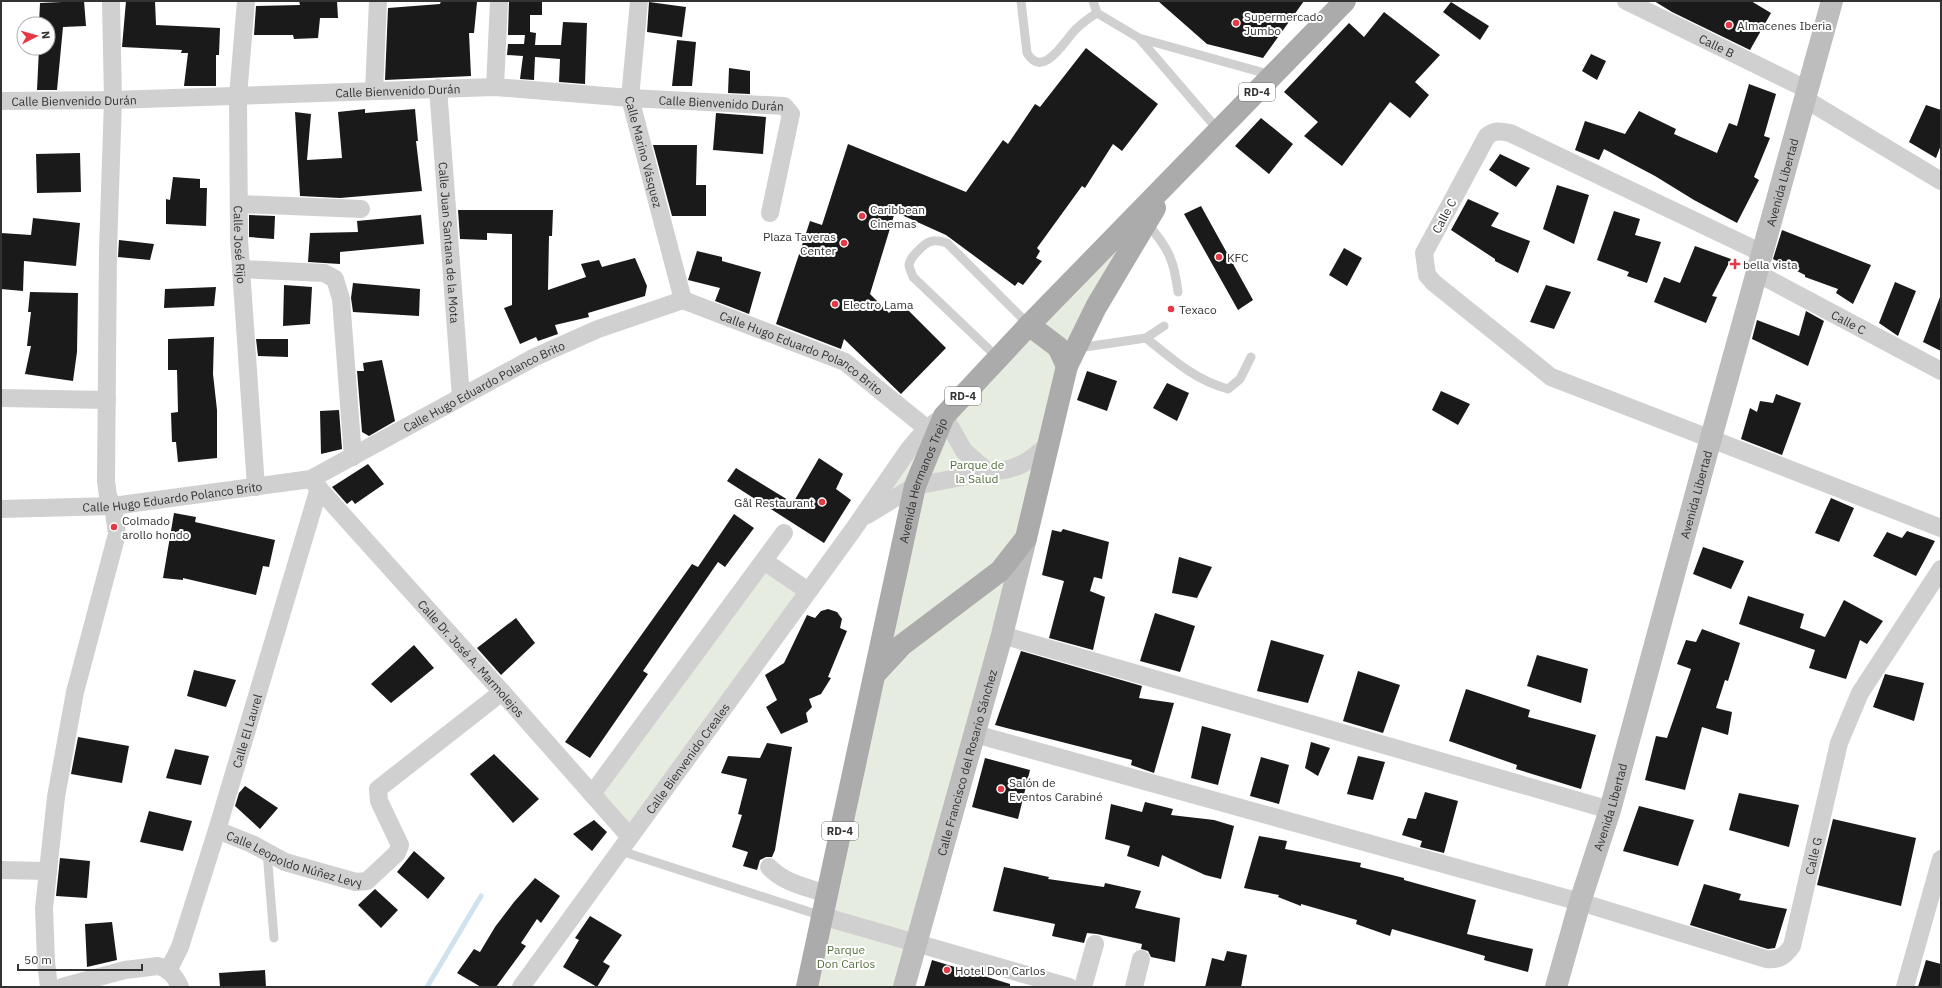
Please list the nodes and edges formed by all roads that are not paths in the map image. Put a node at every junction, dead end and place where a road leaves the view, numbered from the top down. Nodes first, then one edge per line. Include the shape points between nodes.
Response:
1 (111, 1) edge
2 (246, 1) edge
3 (378, 1) edge
4 (500, 1) edge
5 (639, 1) edge
6 (1021, 1) edge
7 (1093, 1) edge
8 (1626, 1) edge
9 (1832, 1) edge
10 (1341, 2) edge
11 (1097, 13) junction
12 (1139, 38) junction
13 (1273, 75) junction
14 (495, 87) junction
15 (438, 88) junction
16 (374, 91) junction
17 (1806, 94) junction
18 (238, 96) junction
19 (630, 98) junction
20 (113, 100) junction
21 (1, 101) edge
22 (1219, 131) junction
23 (1941, 181) edge
24 (1169, 182) junction
25 (239, 204) junction
26 (361, 208) dead end
27 (770, 213) dead end
28 (1147, 223) junction
29 (1760, 263) junction
30 (241, 269) junction
31 (1178, 292) dead end
32 (683, 300) junction
33 (1029, 325) junction
34 (1164, 326) dead end
35 (1146, 338) junction
36 (1072, 357) junction
37 (998, 358) junction
38 (1251, 358) dead end
39 (1941, 371) edge
40 (461, 397) junction
41 (1, 398) edge
42 (107, 400) junction
43 (944, 416) junction
44 (931, 432) junction
45 (1711, 438) junction
46 (1049, 444) junction
47 (353, 457) junction
48 (988, 472) junction
49 (315, 484) junction
50 (915, 486) junction
51 (256, 487) junction
52 (113, 506) junction
53 (1, 509) edge
54 (1941, 528) edge
55 (853, 530) junction
56 (784, 533) dead end
57 (1026, 538) junction
58 (764, 561) junction
59 (1941, 569) edge
60 (808, 591) junction
61 (1002, 635) junction
62 (874, 675) junction
63 (502, 692) junction
64 (975, 734) junction
65 (592, 794) junction
66 (1610, 810) junction
67 (217, 830) junction
68 (625, 844) junction
69 (267, 852) junction
70 (1941, 859) edge
71 (768, 867) dead end
72 (1, 870) edge
73 (48, 871) junction
74 (827, 894) junction
75 (1580, 902) junction
76 (822, 916) junction
77 (274, 938) dead end
78 (917, 943) junction
79 (1095, 944) dead end
80 (1141, 959) dead end
81 (168, 971) junction
82 (49, 987) edge
83 (62, 987) edge
84 (180, 987) edge
85 (521, 987) edge
86 (807, 987) edge
87 (904, 987) edge
88 (1069, 987) edge
89 (1083, 987) edge
90 (1134, 987) edge
91 (1556, 987) edge
92 (1905, 987) edge

1 - 20 street
2 - 18 street, Calle José Rijo
3 - 16 street
4 - 14 street
5 - 19 street, Calle Marino Vásquez
6 - 11 lane via 1027,53 1031,60 1037,62 1052,58 1076,29
7 - 11 lane
8 - 17 street, Calle B
9 - 17 street, Avenida Libertad
10 - 13 main road, Avenida Hermanos Trejo / RD-4
11 - 12 lane
12 - 13 lane
12 - 22 lane
13 - 22 main road, Avenida Hermanos Trejo / RD-4
14 - 15 street, Calle Bienvenido Durán
14 - 19 street, Calle Bienvenido Durán
15 - 16 street, Calle Bienvenido Durán
15 - 40 street, Calle Juan Santana de la Mota
16 - 18 street, Calle Bienvenido Durán
17 - 23 street, Calle B
17 - 29 street, Avenida Libertad
18 - 20 street, Calle Bienvenido Durán
18 - 25 street, Calle José Rijo
19 - 27 street, Calle Bienvenido Durán via 784,106 790,114
19 - 32 street, Calle Marino Vásquez
20 - 21 street, Calle Bienvenido Durán
20 - 42 street
22 - 24 main road, Avenida Hermanos Trejo / RD-4
24 - 28 main road, Avenida Hermanos Trejo / RD-4
24 - 33 main road, Avenida Hermanos Trejo / RD-4
25 - 26 street
25 - 30 street, Calle José Rijo
28 - 31 lane via 1165,245 1176,272
28 - 36 main road, Avenida Hermanos Trejo / RD-4 via 1096,307
29 - 39 street, Calle C
29 - 45 street, Avenida Libertad
29 - 45 street, Calle C via 1510,133 1499,130 1487,136 1424,253 1427,275 1434,283 1551,377
30 - 47 street via 324,273 335,279 341,299
30 - 51 street, Calle José Rijo
32 - 40 street, Calle Hugo Eduardo Polanco Brito via 592,331 535,357
32 - 44 street, Calle Hugo Eduardo Polanco Brito via 845,362
33 - 36 main road
33 - 37 main road, Avenida Hermanos Trejo / RD-4
33 - 37 lane via 947,243 939,240 926,242 911,258 910,269 913,277
34 - 35 lane
35 - 36 lane
35 - 38 lane via 1184,368 1210,384 1228,389 1240,379
36 - 46 main road, Avenida Hermanos Trejo / RD-4
37 - 43 main road, Avenida Hermanos Trejo / RD-4
40 - 47 street, Calle Hugo Eduardo Polanco Brito
41 - 42 street
42 - 52 street via 106,482
43 - 44 main road, Avenida Hermanos Trejo / RD-4
43 - 48 street via 964,451
44 - 50 main road, Avenida Hermanos Trejo / RD-4
44 - 55 street, Calle Bienvenido Creales via 909,449
45 - 54 street
45 - 66 street, Avenida Libertad
46 - 48 street, Calle Bienvenido Creales via 1027,463 1006,471
46 - 57 main road, Avenida Hermanos Trejo / RD-4
47 - 49 street, Calle Hugo Eduardo Polanco Brito
48 - 50 street, Calle Bienvenido Creales
49 - 51 street, Calle Hugo Eduardo Polanco Brito
49 - 63 street, Calle Dr. José A. Marmolejos
49 - 67 street, Calle El Laurel
50 - 55 street, Calle Bienvenido Creales via 867,515
50 - 62 main road, Avenida Hermanos Trejo / RD-4
51 - 52 street, Calle Hugo Eduardo Polanco Brito
52 - 53 street, Calle Hugo Eduardo Polanco Brito
52 - 73 street via 117,534 76,692 56,797
55 - 60 street, Calle Bienvenido Creales
56 - 58 street
57 - 61 street, Calle Francisco del Rosario Sánchez
57 - 62 main road, Avenida Hermanos Trejo / RD-4 via 1000,571 902,645
58 - 60 street
58 - 65 street
59 - 75 street, Calle G via 1860,693 1839,743 1792,946 1785,956 1775,960 1766,959
60 - 68 street, Calle Bienvenido Creales
61 - 64 street, Calle Francisco del Rosario Sánchez
61 - 66 street
62 - 74 main road, Avenida Hermanos Trejo / RD-4
63 - 65 street, Calle Dr. José A. Marmolejos
63 - 69 street, Calle Leopoldo Núñez Levy via 378,789 379,801 400,845 398,853 367,881 356,882 285,862
64 - 75 street, Calle G
64 - 78 street, Calle Francisco del Rosario Sánchez
65 - 68 street, Calle Dr. José A. Marmolejos
66 - 75 street, Avenida Libertad
67 - 69 street, Calle Leopoldo Núñez Levy
67 - 81 street, Calle El Laurel via 180,947
68 - 76 lane
68 - 85 street, Calle Bienvenido Creales
69 - 77 lane
70 - 92 street
71 - 74 street via 790,882
72 - 73 street
73 - 82 street via 44,908
74 - 76 main road, Avenida Hermanos Trejo / RD-4
75 - 91 street, Avenida Libertad
76 - 78 street
76 - 86 main road, Avenida Hermanos Trejo / RD-4
78 - 87 street, Calle Francisco del Rosario Sánchez
78 - 88 street
79 - 89 street
80 - 90 street
81 - 83 street via 158,966 137,968
81 - 84 street

